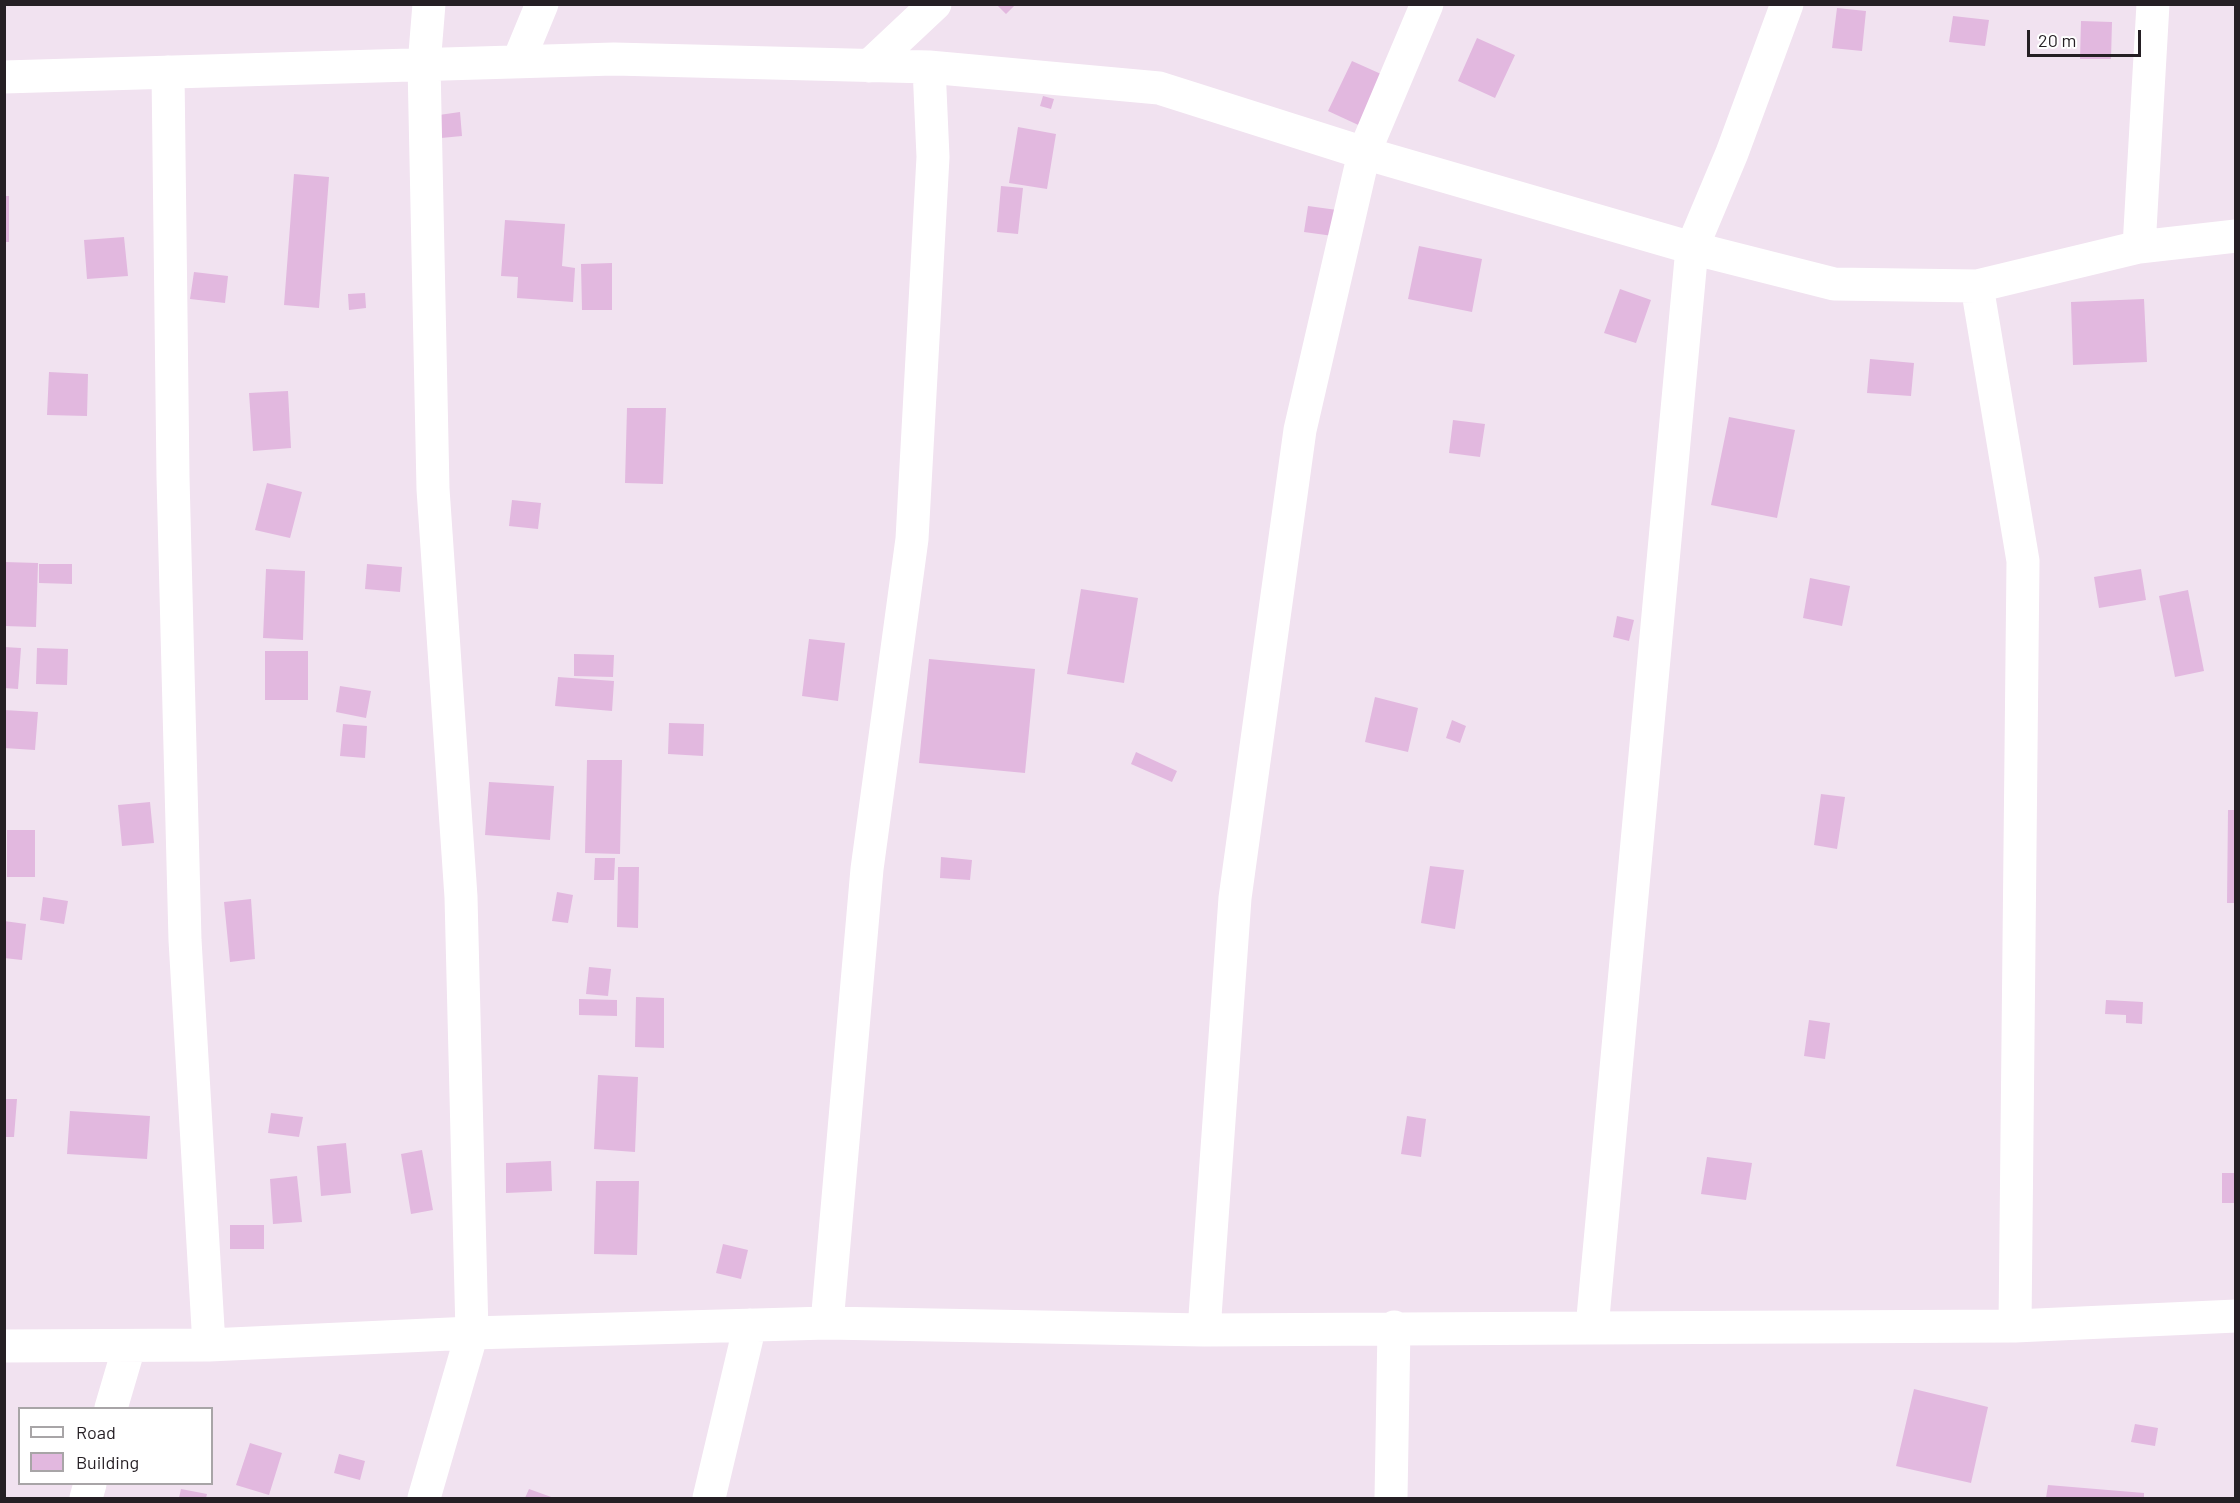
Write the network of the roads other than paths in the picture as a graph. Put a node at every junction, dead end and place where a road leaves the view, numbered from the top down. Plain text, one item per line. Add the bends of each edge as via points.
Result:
1 (429, 4) edge
2 (542, 4) edge
3 (935, 4) edge
4 (1427, 4) edge
5 (1787, 4) edge
6 (2153, 4) edge
7 (518, 62) junction
8 (424, 65) junction
9 (868, 66) junction
10 (928, 67) junction
11 (168, 72) junction
12 (4, 77) edge
13 (1364, 153) junction
14 (2235, 236) edge
15 (2139, 247) junction
16 (1692, 248) junction
17 (1977, 286) junction
18 (2235, 1316) edge
19 (827, 1323) junction
20 (750, 1325) junction
21 (2015, 1326) junction
22 (1394, 1328) junction
23 (1592, 1328) junction
24 (1204, 1330) junction
25 (472, 1333) junction
26 (209, 1345) junction
27 (4, 1346) edge
28 (129, 1347) junction
29 (111, 1407) edge
30 (424, 1498) edge
31 (709, 1498) edge
32 (1391, 1498) edge

1 - 8 street
2 - 7 street
3 - 9 street
4 - 13 street
5 - 16 street
6 - 15 street
7 - 8 street
7 - 9 street via 614,59
8 - 11 street
8 - 25 street via 433,489 460,897
9 - 10 street
10 - 13 street via 1159,88
10 - 19 street via 933,157 912,539 867,869
11 - 12 street
11 - 26 street via 185,940
13 - 16 street
13 - 24 street via 1300,430 1235,898
14 - 15 street
15 - 17 street
16 - 17 street via 1834,284
16 - 23 street
17 - 21 street via 2023,561
18 - 21 street
19 - 20 street
19 - 24 street
20 - 25 street
20 - 31 street
21 - 23 street
22 - 23 street
22 - 24 street
22 - 32 street
25 - 26 street
25 - 30 street
26 - 28 street
27 - 28 street
28 - 29 street

